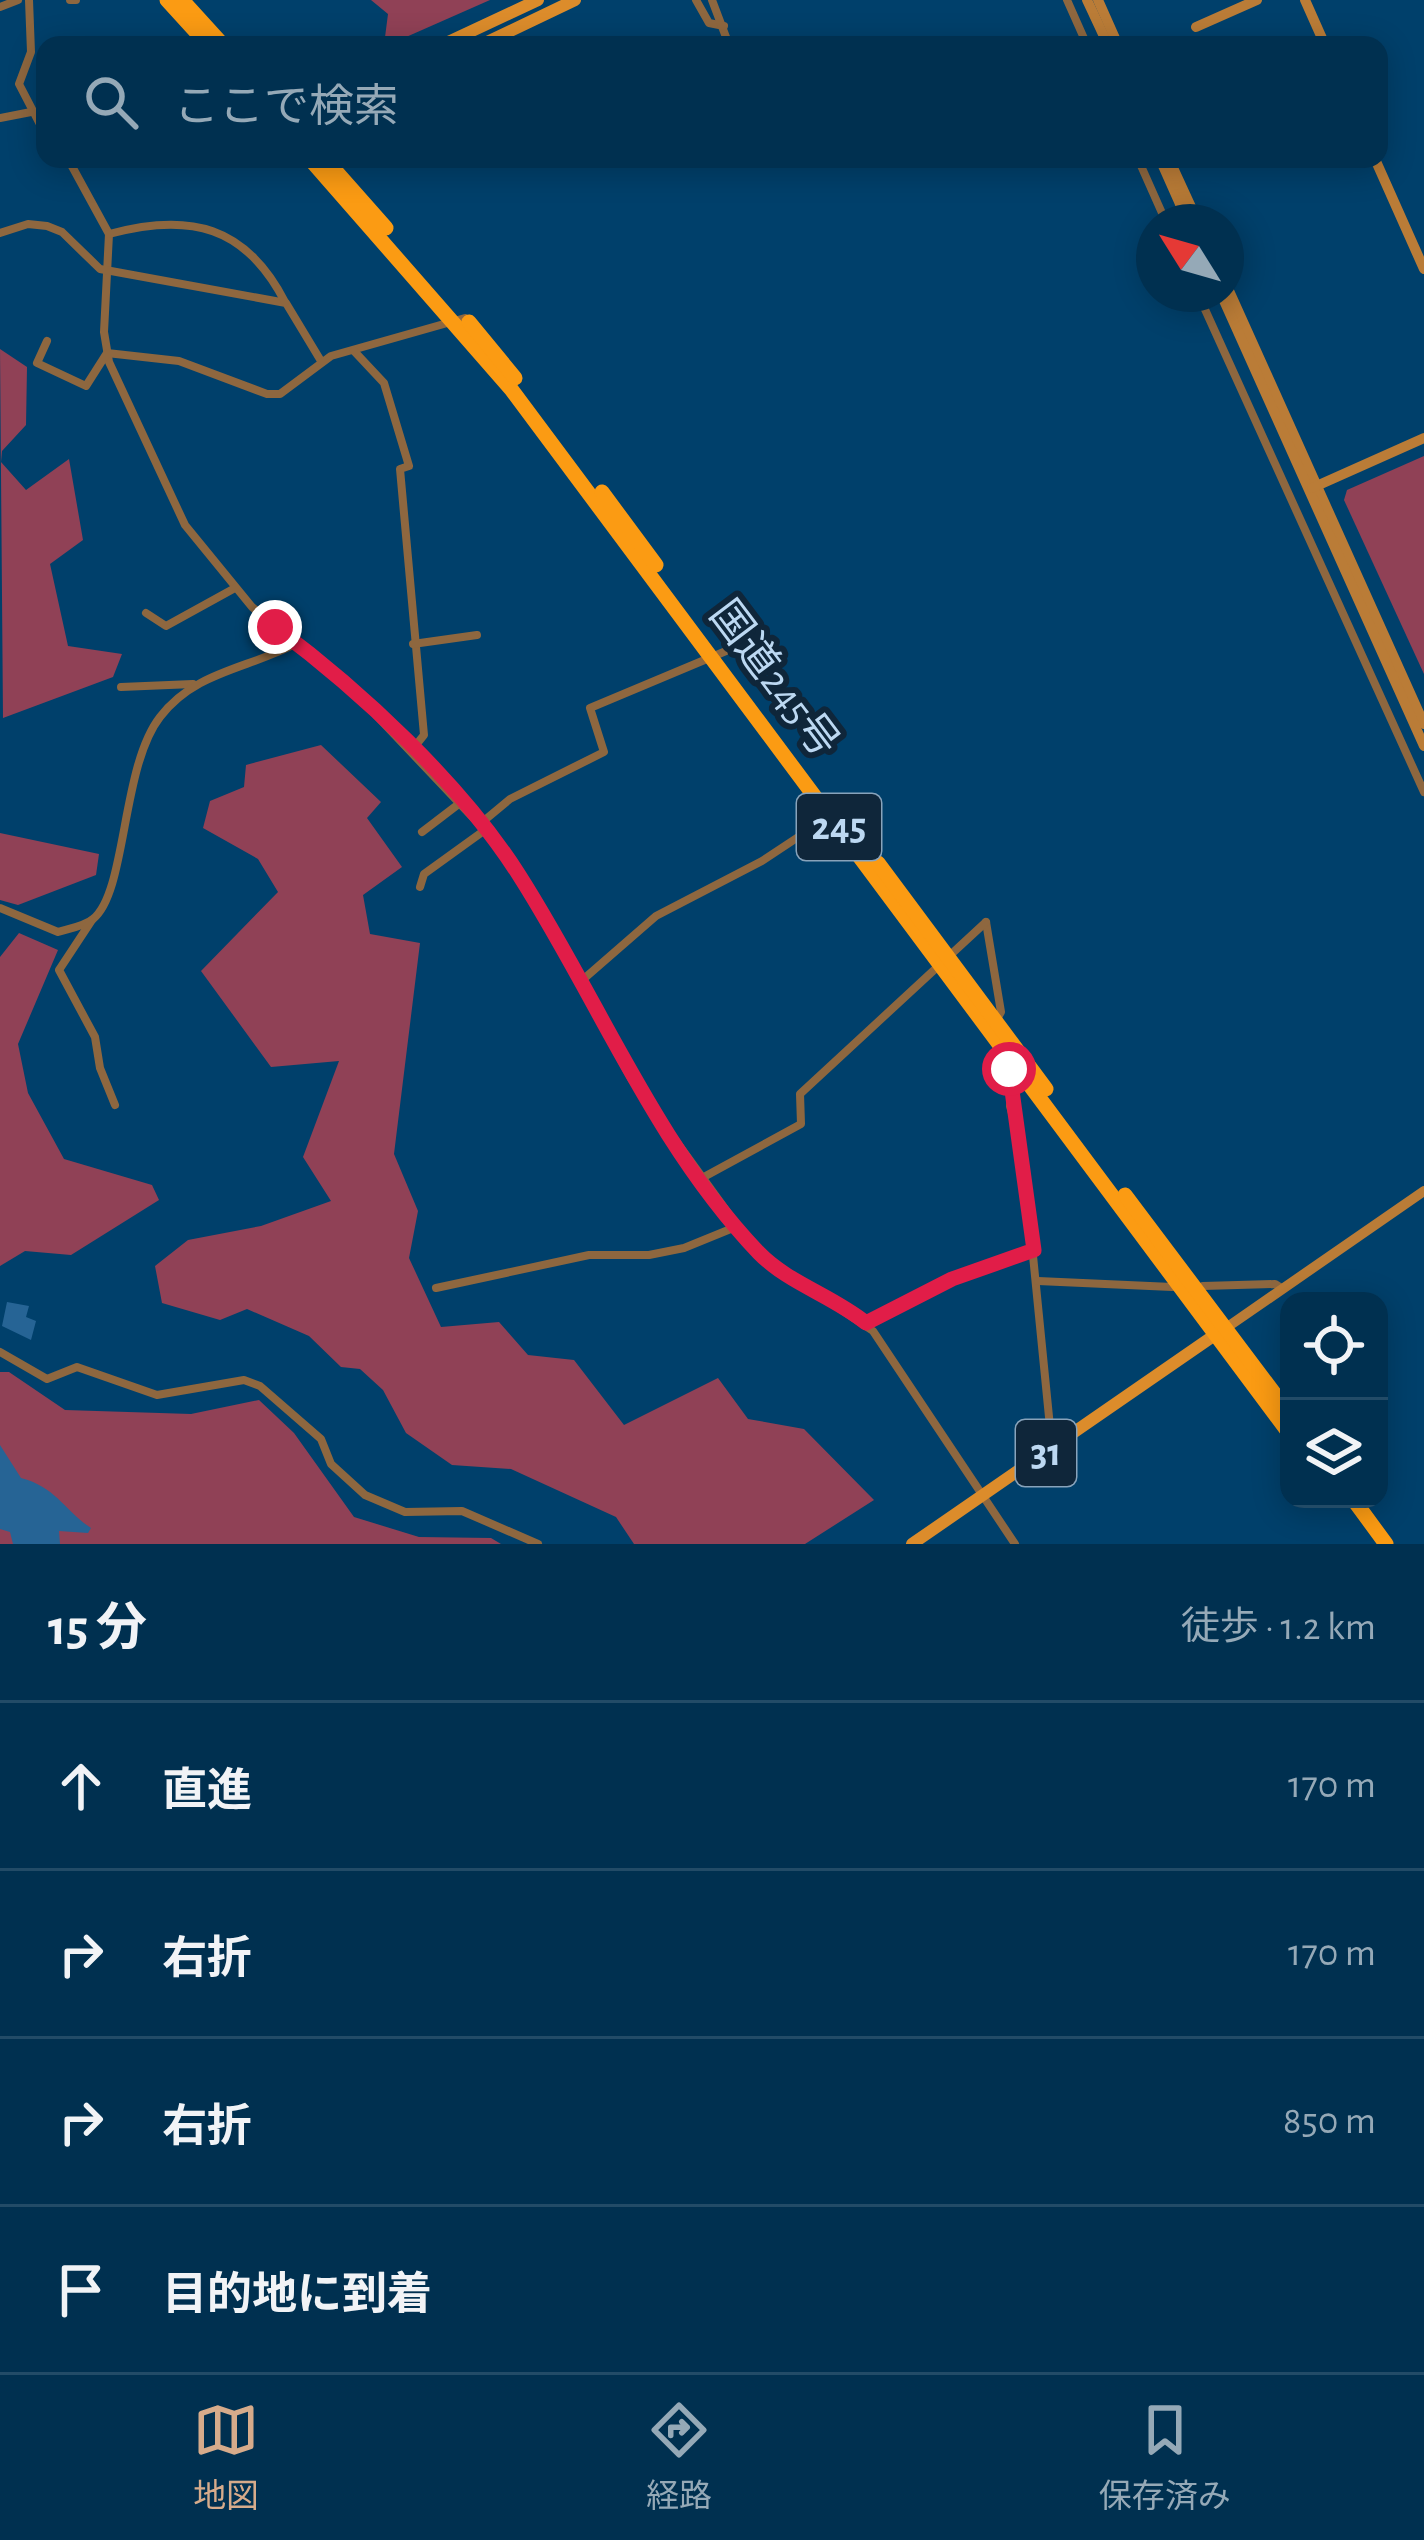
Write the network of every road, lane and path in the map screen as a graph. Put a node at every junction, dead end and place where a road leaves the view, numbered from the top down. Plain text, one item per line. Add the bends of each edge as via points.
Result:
1 (18, 0) edge
2 (29, 0) edge
3 (167, 0) edge
4 (182, 0) edge
5 (538, 0) edge
6 (575, 0) edge
7 (696, 0) edge
8 (712, 0) edge
9 (1067, 0) edge
10 (1087, 0) edge
11 (1098, 0) edge
12 (1257, 0) edge
13 (1305, 0) edge
14 (0, 7) edge
15 (724, 26) junction
16 (1196, 27) dead end
17 (200, 36) edge
18 (215, 36) edge
19 (461, 36) edge
20 (500, 36) edge
21 (727, 36) edge
22 (1083, 36) edge
23 (1104, 36) edge
24 (1114, 36) edge
25 (1321, 36) edge
26 (31, 112) junction
27 (0, 118) edge
28 (36, 120) edge
29 (76, 168) edge
30 (318, 168) edge
31 (334, 168) edge
32 (1142, 168) edge
33 (1164, 168) edge
34 (1173, 168) edge
35 (1380, 168) edge
36 (1158, 204) edge
37 (1180, 204) edge
38 (1190, 204) edge
39 (0, 233) edge
40 (109, 234) junction
41 (1424, 268) edge
42 (109, 270) junction
43 (286, 303) junction
44 (1206, 312) edge
45 (1230, 312) edge
46 (1238, 312) edge
47 (461, 321) junction
48 (47, 341) dead end
49 (354, 351) junction
50 (107, 353) junction
51 (321, 361) junction
52 (1424, 438) edge
53 (1313, 488) junction
54 (1334, 553) junction
55 (1319, 560) junction
56 (235, 588) junction
57 (732, 603) dead end
58 (146, 613) dead end
59 (477, 635) dead end
60 (297, 643) junction
61 (413, 644) junction
62 (716, 654) junction
63 (194, 684) junction
64 (122, 687) dead end
65 (1424, 724) edge
66 (1424, 746) edge
67 (412, 750) junction
68 (1424, 792) edge
69 (460, 802) junction
70 (831, 815) junction
71 (483, 827) junction
72 (422, 832) dead end
73 (420, 887) dead end
74 (0, 908) edge
75 (93, 919) junction
76 (946, 962) junction
77 (579, 983) junction
78 (997, 1021) junction
79 (1014, 1064) junction
80 (115, 1106) dead end
81 (702, 1178) junction
82 (1424, 1191) edge
83 (738, 1226) junction
84 (1034, 1250) junction
85 (1038, 1281) junction
86 (1203, 1286) dead end
87 (1172, 1287) dead end
88 (436, 1288) dead end
89 (1282, 1289) junction
90 (866, 1323) junction
91 (1221, 1331) junction
92 (0, 1352) edge
93 (1280, 1402) edge
94 (1280, 1419) edge
95 (1052, 1448) junction
96 (983, 1495) junction
97 (1347, 1508) edge
98 (1359, 1508) edge
99 (538, 1544) edge
100 (912, 1544) edge
101 (1016, 1544) edge
102 (1374, 1544) edge
103 (1386, 1544) edge

1 - 14 street
2 - 26 street via 31,52 19,84
3 - 17 highway
4 - 18 highway
5 - 19 main road
6 - 20 main road
7 - 15 street via 709,23
8 - 15 street
9 - 22 street
10 - 23 main road
11 - 24 main road
12 - 16 main road
13 - 25 main road
15 - 21 street
26 - 27 street
26 - 28 street
29 - 40 street
30 - 47 highway, 国道245号 / 245
31 - 47 highway, 国道245号 / 245
32 - 36 street
33 - 37 main road
34 - 38 main road
35 - 41 main road
39 - 42 street via 47,226
40 - 42 street
40 - 43 street via 152,224 198,226 251,250
42 - 43 street
42 - 50 street
43 - 51 street
44 - 55 street
45 - 53 main road
46 - 53 main road
47 - 49 street
47 - 62 highway, 国道245号 / 245
48 - 50 street via 37,362 86,386
49 - 51 street
49 - 61 street via 384,383 408,460 400,469
50 - 51 street via 178,361 267,394 280,394
50 - 56 street via 174,506
52 - 53 main road
53 - 54 main road
53 - 65 main road
54 - 55 street
54 - 66 main road
55 - 68 street
56 - 58 street via 166,626
56 - 60 street
57 - 62 street via 736,640
59 - 61 street
60 - 63 street
60 - 67 street
61 - 67 street via 424,735
62 - 70 highway, 国道245号 / 245
62 - 71 street via 590,708 604,752 510,799
62 - 76 highway, 国道245号 / 245
63 - 64 street
63 - 75 street via 146,738 108,897
67 - 69 street
69 - 71 street
69 - 72 street
70 - 76 highway, 国道245号 / 245
70 - 77 street via 656,916
71 - 73 street via 424,874
71 - 77 street
74 - 75 street via 58,932
75 - 80 street via 59,970 95,1036
76 - 78 highway, 国道245号 / 245
76 - 78 street via 986,922
76 - 79 highway, 国道245号 / 245
76 - 81 street via 800,1094 801,1124
77 - 81 street via 632,1080
78 - 91 highway, 国道245号 / 245
79 - 84 street via 1010,1106
79 - 91 highway, 国道245号 / 245
81 - 83 street
82 - 89 main road
83 - 88 street via 684,1248 589,1256
83 - 90 street via 768,1262
84 - 85 street
84 - 90 street via 952,1279
85 - 87 street
85 - 95 street
86 - 89 street
89 - 91 main road
90 - 96 street
91 - 93 highway, 国道245号 / 245
91 - 94 highway, 国道245号 / 245
91 - 95 main road, 31
92 - 99 street via 47,1379 77,1367 157,1395 244,1380 321,1439 331,1464 365,1495 405,1512 462,1511
95 - 96 main road, 31
96 - 100 main road, 31
96 - 101 street
97 - 102 highway
98 - 103 highway

